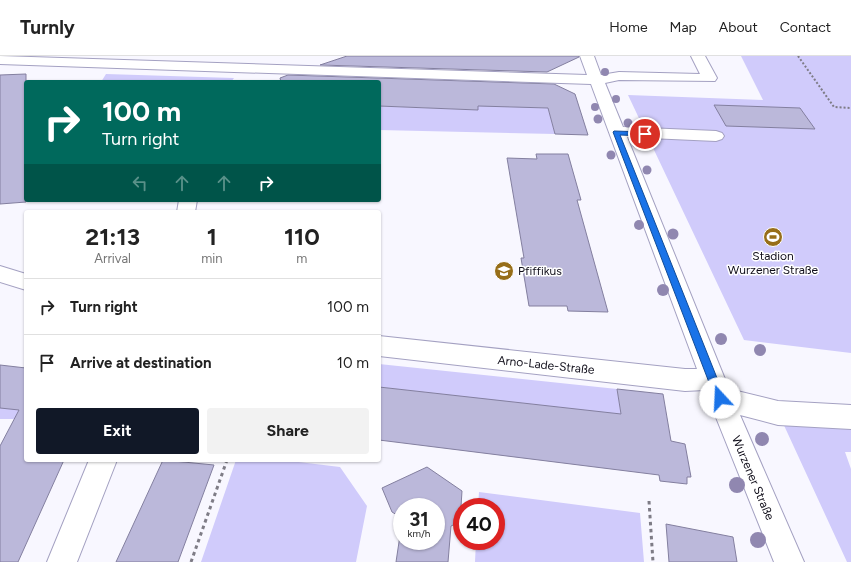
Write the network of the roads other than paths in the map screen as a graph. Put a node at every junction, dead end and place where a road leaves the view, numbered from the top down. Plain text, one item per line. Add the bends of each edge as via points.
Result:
1 (587, 56) edge
2 (698, 56) edge
3 (7, 59) edge
4 (77, 59) edge
5 (250, 62) edge
6 (242, 80) edge
7 (596, 80) junction
8 (616, 132) junction
9 (716, 136) dead end
10 (0, 274) edge
11 (24, 281) edge
12 (381, 346) edge
13 (716, 389) junction
14 (851, 417) edge
15 (102, 462) edge
16 (62, 562) edge
17 (789, 562) edge

1 - 7 street, Wurzener Straße
2 - 7 street via 710,78 620,76
3 - 4 street
4 - 5 street
5 - 6 street
5 - 7 street
7 - 8 street, Wurzener Straße
8 - 9 street
8 - 13 street, Wurzener Straße
10 - 11 street
12 - 13 street, Arno-Lade-Straße via 686,380
13 - 14 street, Arno-Lade-Straße via 778,413
13 - 17 street, Wurzener Straße
15 - 16 street

